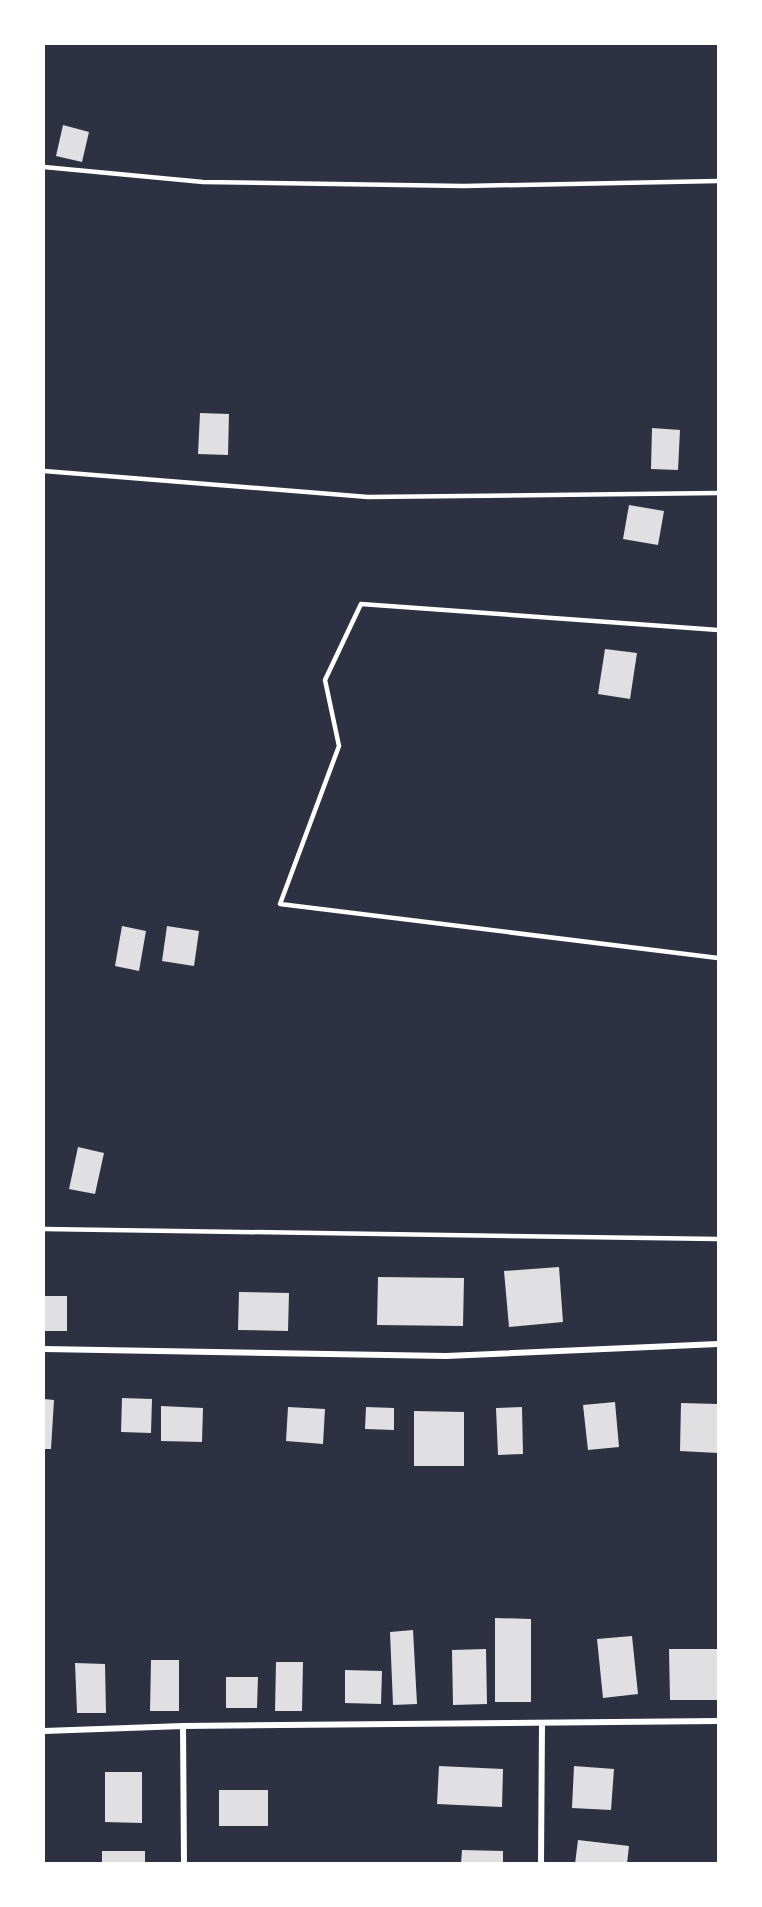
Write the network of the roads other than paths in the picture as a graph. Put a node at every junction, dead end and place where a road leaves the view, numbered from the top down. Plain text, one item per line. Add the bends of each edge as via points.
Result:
1 (44, 167) edge
2 (718, 181) edge
3 (44, 471) edge
4 (718, 493) edge
5 (718, 630) edge
6 (718, 958) edge
7 (44, 1229) edge
8 (718, 1239) edge
9 (718, 1344) edge
10 (44, 1349) edge
11 (718, 1721) edge
12 (542, 1723) junction
13 (183, 1726) junction
14 (44, 1731) edge
15 (184, 1863) edge
16 (541, 1863) edge

1 - 2 lane via 215,182 464,186
3 - 4 lane via 368,497
5 - 6 lane via 361,604 325,680 339,746 280,904
7 - 8 lane
9 - 10 street via 446,1356
11 - 12 street
12 - 13 street
12 - 16 street
13 - 14 street
13 - 15 street

